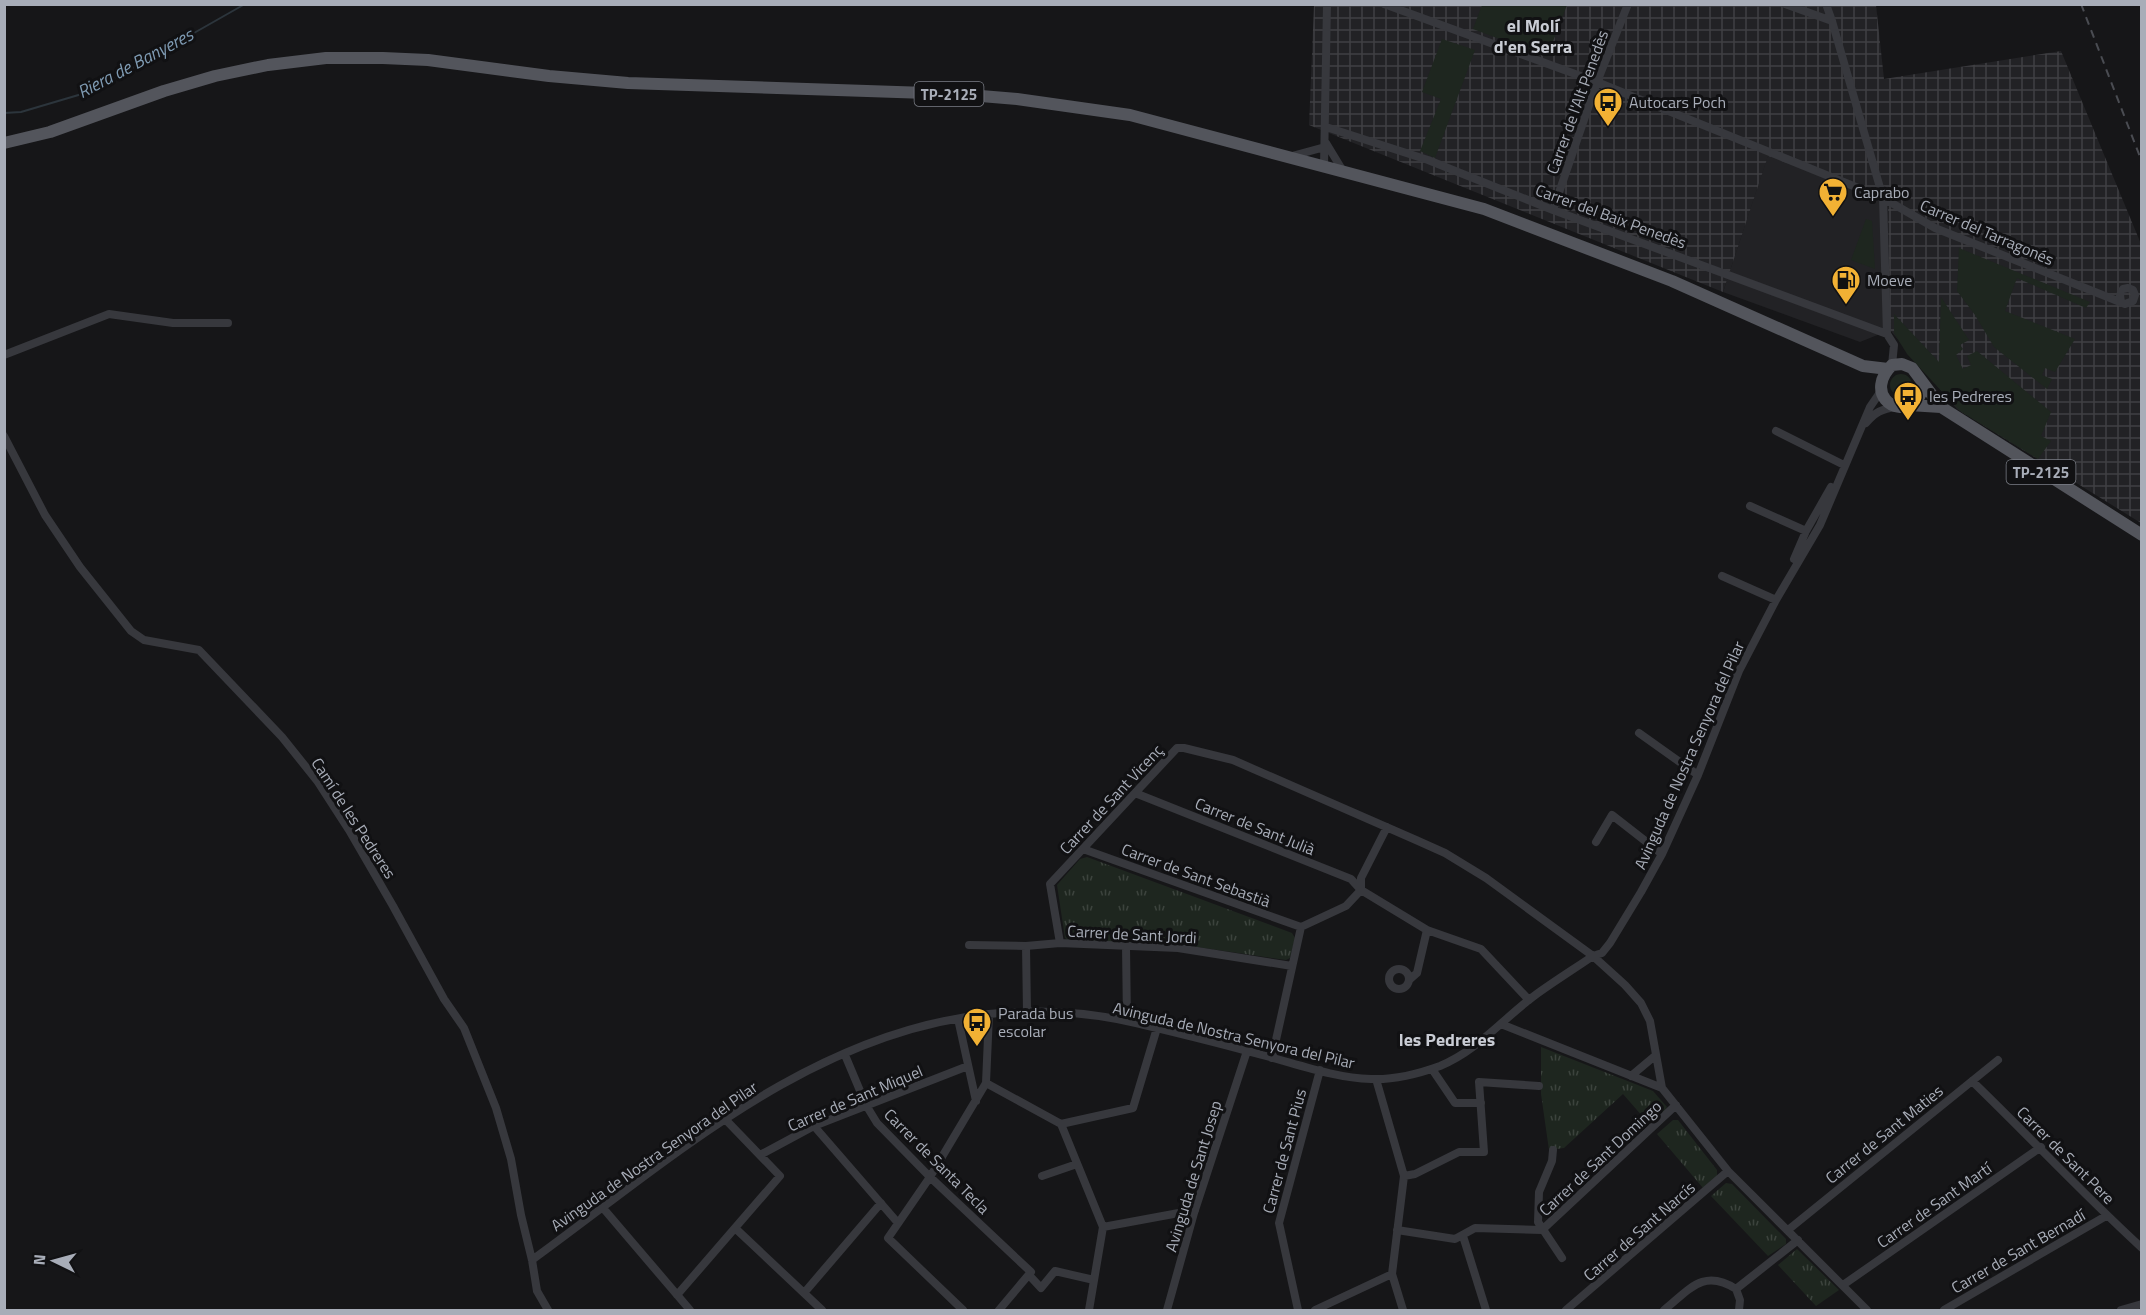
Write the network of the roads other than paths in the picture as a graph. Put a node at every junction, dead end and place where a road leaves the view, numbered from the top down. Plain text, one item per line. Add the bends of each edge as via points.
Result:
1 (1327, 4) edge
2 (1384, 4) edge
3 (1628, 4) edge
4 (1785, 4) edge
5 (1826, 4) edge
6 (1832, 21) junction
7 (1597, 82) junction
8 (1326, 127) junction
9 (4, 143) edge
10 (1325, 145) junction
11 (1290, 157) junction
12 (1324, 165) junction
13 (1343, 171) junction
14 (1883, 198) junction
15 (1553, 210) junction
16 (2116, 299) dead end
17 (228, 323) dead end
18 (1887, 334) junction
19 (1893, 349) junction
20 (4, 355) edge
21 (1863, 366) junction
22 (1890, 367) junction
23 (1912, 368) junction
24 (1924, 385) junction
25 (1880, 387) junction
26 (1904, 406) junction
27 (1941, 407) junction
28 (1861, 429) junction
29 (1776, 432) dead end
30 (4, 436) edge
31 (1844, 465) junction
32 (1750, 506) dead end
33 (1806, 531) junction
34 (2142, 535) edge
35 (1722, 576) dead end
36 (1776, 600) junction
37 (1639, 733) dead end
38 (1698, 775) junction
39 (1135, 794) junction
40 (1387, 827) junction
41 (1596, 842) dead end
42 (1083, 849) junction
43 (1662, 854) junction
44 (1361, 890) junction
45 (1300, 927) junction
46 (1428, 930) junction
47 (1060, 943) junction
48 (969, 945) dead end
49 (1026, 946) junction
50 (1126, 946) junction
51 (1593, 956) junction
52 (1292, 966) junction
53 (1408, 976) dead end
54 (1529, 1000) junction
55 (1027, 1012) junction
56 (989, 1014) junction
57 (958, 1019) junction
58 (1127, 1021) junction
59 (1501, 1024) junction
60 (1157, 1028) junction
61 (1247, 1051) junction
62 (844, 1055) junction
63 (1656, 1055) junction
64 (1272, 1058) junction
65 (1998, 1060) dead end
66 (968, 1066) junction
67 (1432, 1069) junction
68 (1320, 1070) junction
69 (1632, 1076) junction
70 (1376, 1079) junction
71 (1972, 1081) junction
72 (987, 1083) junction
73 (1539, 1086) dead end
74 (1662, 1088) junction
75 (976, 1101) junction
76 (1480, 1103) junction
77 (866, 1105) junction
78 (1676, 1106) junction
79 (724, 1119) junction
80 (1061, 1124) junction
81 (814, 1126) junction
82 (2041, 1147) junction
83 (1553, 1150) dead end
84 (760, 1155) junction
85 (1077, 1164) junction
86 (1728, 1171) junction
87 (1042, 1176) dead end
88 (1404, 1176) junction
89 (930, 1177) junction
90 (881, 1203) junction
91 (603, 1208) junction
92 (1195, 1210) junction
93 (2106, 1216) junction
94 (898, 1223) junction
95 (1103, 1227) junction
96 (735, 1228) junction
97 (1397, 1230) junction
98 (1542, 1230) junction
99 (1788, 1230) junction
100 (1463, 1236) junction
101 (1798, 1240) junction
102 (2142, 1248) edge
103 (1562, 1258) dead end
104 (532, 1260) junction
105 (1030, 1274) junction
106 (1392, 1274) junction
107 (1094, 1280) junction
108 (1843, 1285) junction
109 (1736, 1289) junction
110 (804, 1293) junction
111 (677, 1295) junction
112 (2142, 1304) edge
113 (548, 1311) edge
114 (690, 1311) edge
115 (822, 1311) edge
116 (963, 1311) edge
117 (999, 1311) edge
118 (1089, 1311) edge
119 (1167, 1311) edge
120 (1298, 1311) edge
121 (1315, 1311) edge
122 (1403, 1311) edge
123 (1486, 1311) edge
124 (1566, 1311) edge
125 (1664, 1311) edge
126 (1739, 1311) edge
127 (1867, 1311) edge
128 (1944, 1311) edge
129 (2121, 1311) edge

1 - 8 street
2 - 7 street, Carrer del Tarragonés
3 - 7 street, Carrer de l'Alt Penedès
4 - 6 street
5 - 6 street
6 - 14 street
7 - 14 street, Carrer del Tarragonés
7 - 15 street, Carrer de l'Alt Penedès
8 - 10 street
8 - 15 street, Carrer del Baix Penedès via 1428,160
9 - 11 main road, TP-2125 via 50,132 223,74 298,61 363,57 428,60 627,83 1017,99 1130,115
10 - 11 street
10 - 12 street
10 - 13 street
11 - 12 main road, TP-2125
12 - 13 main road, TP-2125
13 - 21 main road, TP-2125 via 1484,210 1672,281
14 - 16 street, Carrer del Tarragonés via 1935,228
14 - 18 street
15 - 18 street, Carrer del Baix Penedès
17 - 20 street via 173,323 109,314
18 - 19 street
19 - 22 street
19 - 23 street
21 - 22 main road, TP-2125
21 - 25 main road, TP-2125
22 - 23 main road, TP-2125 via 1902,364
22 - 25 main road
23 - 24 main road, TP-2125
24 - 26 main road via 1918,399
24 - 27 main road, TP-2125
25 - 26 main road, TP-2125 via 1887,401
25 - 28 street, Avinguda de Nostra Senyora del Pilar
26 - 27 main road, TP-2125
26 - 28 street, Avinguda de Nostra Senyora del Pilar via 1883,409
27 - 34 main road, TP-2125
28 - 31 street, Avinguda de Nostra Senyora del Pilar
29 - 31 street
30 - 104 street, Camí de les Pedreres via 45,515 131,631 144,640 199,650 282,737 349,830 464,1028 512,1159
31 - 33 street, Avinguda de Nostra Senyora del Pilar
31 - 36 street, Avinguda de Nostra Senyora del Pilar via 1820,525
32 - 33 street
33 - 36 street, Avinguda de Nostra Senyora del Pilar
35 - 36 street
36 - 38 street, Avinguda de Nostra Senyora del Pilar via 1739,671
37 - 38 street
38 - 43 street, Avinguda de Nostra Senyora del Pilar
39 - 40 street, Carrer de Sant Vicenç via 1177,748 1184,747 1233,760
39 - 42 street, Carrer de Sant Vicenç
39 - 44 street, Carrer de Sant Julià via 1351,879
40 - 44 street via 1361,878
40 - 51 street via 1486,878
41 - 43 street via 1612,815
42 - 45 street, Carrer de Sant Sebastià
42 - 47 street, Carrer de Sant Vicenç via 1050,884
43 - 51 street, Avinguda de Nostra Senyora del Pilar via 1610,943 1602,953
44 - 45 street via 1346,906
44 - 46 street, Carrer de Sant Julià
45 - 52 street
46 - 53 street via 1417,973
46 - 54 street, Carrer de Sant Julià via 1481,949
47 - 49 street, Carrer de Sant Jordi
47 - 50 street, Carrer de Sant Jordi
48 - 49 street, Carrer de Sant Jordi
49 - 55 street
50 - 52 street, Carrer de Sant Jordi via 1178,948
50 - 58 street
51 - 54 street, Avinguda de Nostra Senyora del Pilar
51 - 63 street via 1641,1003 1650,1021
52 - 64 street
54 - 59 street, Avinguda de Nostra Senyora del Pilar
55 - 56 street, Avinguda de Nostra Senyora del Pilar
55 - 58 street, Avinguda de Nostra Senyora del Pilar
56 - 57 street, Avinguda de Nostra Senyora del Pilar
56 - 72 street
57 - 62 street, Avinguda de Nostra Senyora del Pilar via 896,1035
57 - 66 street
58 - 60 street, Avinguda de Nostra Senyora del Pilar
59 - 67 street, Avinguda de Nostra Senyora del Pilar via 1462,1054
59 - 69 street
60 - 61 street, Avinguda de Nostra Senyora del Pilar
60 - 80 street via 1133,1108
61 - 64 street, Avinguda de Nostra Senyora del Pilar
61 - 92 street, Avinguda de Sant Josep
62 - 77 street, Carrer de Santa Tecla
62 - 79 street, Avinguda de Nostra Senyora del Pilar via 780,1084
63 - 69 street
63 - 74 street
64 - 68 street, Avinguda de Nostra Senyora del Pilar
65 - 71 street, Carrer de Sant Maties
66 - 75 street
66 - 77 street, Carrer de Sant Miquel
67 - 70 street, Avinguda de Nostra Senyora del Pilar
67 - 76 street via 1455,1103
68 - 70 street, Avinguda de Nostra Senyora del Pilar
68 - 120 street, Carrer de Sant Pius via 1279,1223
69 - 74 street
70 - 88 street
71 - 82 street, Carrer de Sant Pere
71 - 99 street, Carrer de Sant Maties
72 - 75 street
72 - 80 street
73 - 76 street via 1479,1082
74 - 78 street
75 - 89 street
76 - 88 street via 1484,1152 1459,1152
77 - 81 street, Carrer de Sant Miquel
77 - 89 street, Carrer de Santa Tecla via 877,1123
78 - 86 street
78 - 98 street, Carrer de Sant Domingo
79 - 84 street
79 - 91 street, Avinguda de Nostra Senyora del Pilar
80 - 85 street
81 - 84 street, Carrer de Sant Miquel
81 - 90 street
82 - 93 street, Carrer de Sant Pere
82 - 108 street, Carrer de Sant Martí
83 - 98 street via 1539,1192 1538,1222
84 - 96 street via 780,1176
85 - 87 street
85 - 95 street
86 - 99 street
86 - 124 street, Carrer de Sant Narcís
88 - 97 street
89 - 94 street
89 - 105 street, Carrer de Santa Tecla
90 - 94 street
90 - 110 street
91 - 104 street, Avinguda de Nostra Senyora del Pilar
91 - 111 street
92 - 95 street
92 - 119 street, Avinguda de Sant Josep
93 - 102 street, Carrer de Sant Pere
93 - 128 street, Carrer de Sant Bernadí
94 - 116 street via 888,1238
95 - 107 street
96 - 110 street
96 - 111 street
97 - 100 street via 1455,1239
97 - 106 street
98 - 100 street via 1475,1228
98 - 103 street
99 - 101 street
100 - 123 street
101 - 108 street
101 - 109 street
104 - 113 street, Camí de les Pedreres via 537,1291
105 - 107 street via 1041,1288 1055,1271
105 - 117 street
106 - 121 street
106 - 122 street
107 - 118 street
108 - 127 street
109 - 125 street via 1714,1279 1699,1282
109 - 126 street
110 - 115 street
111 - 114 street
112 - 129 street

